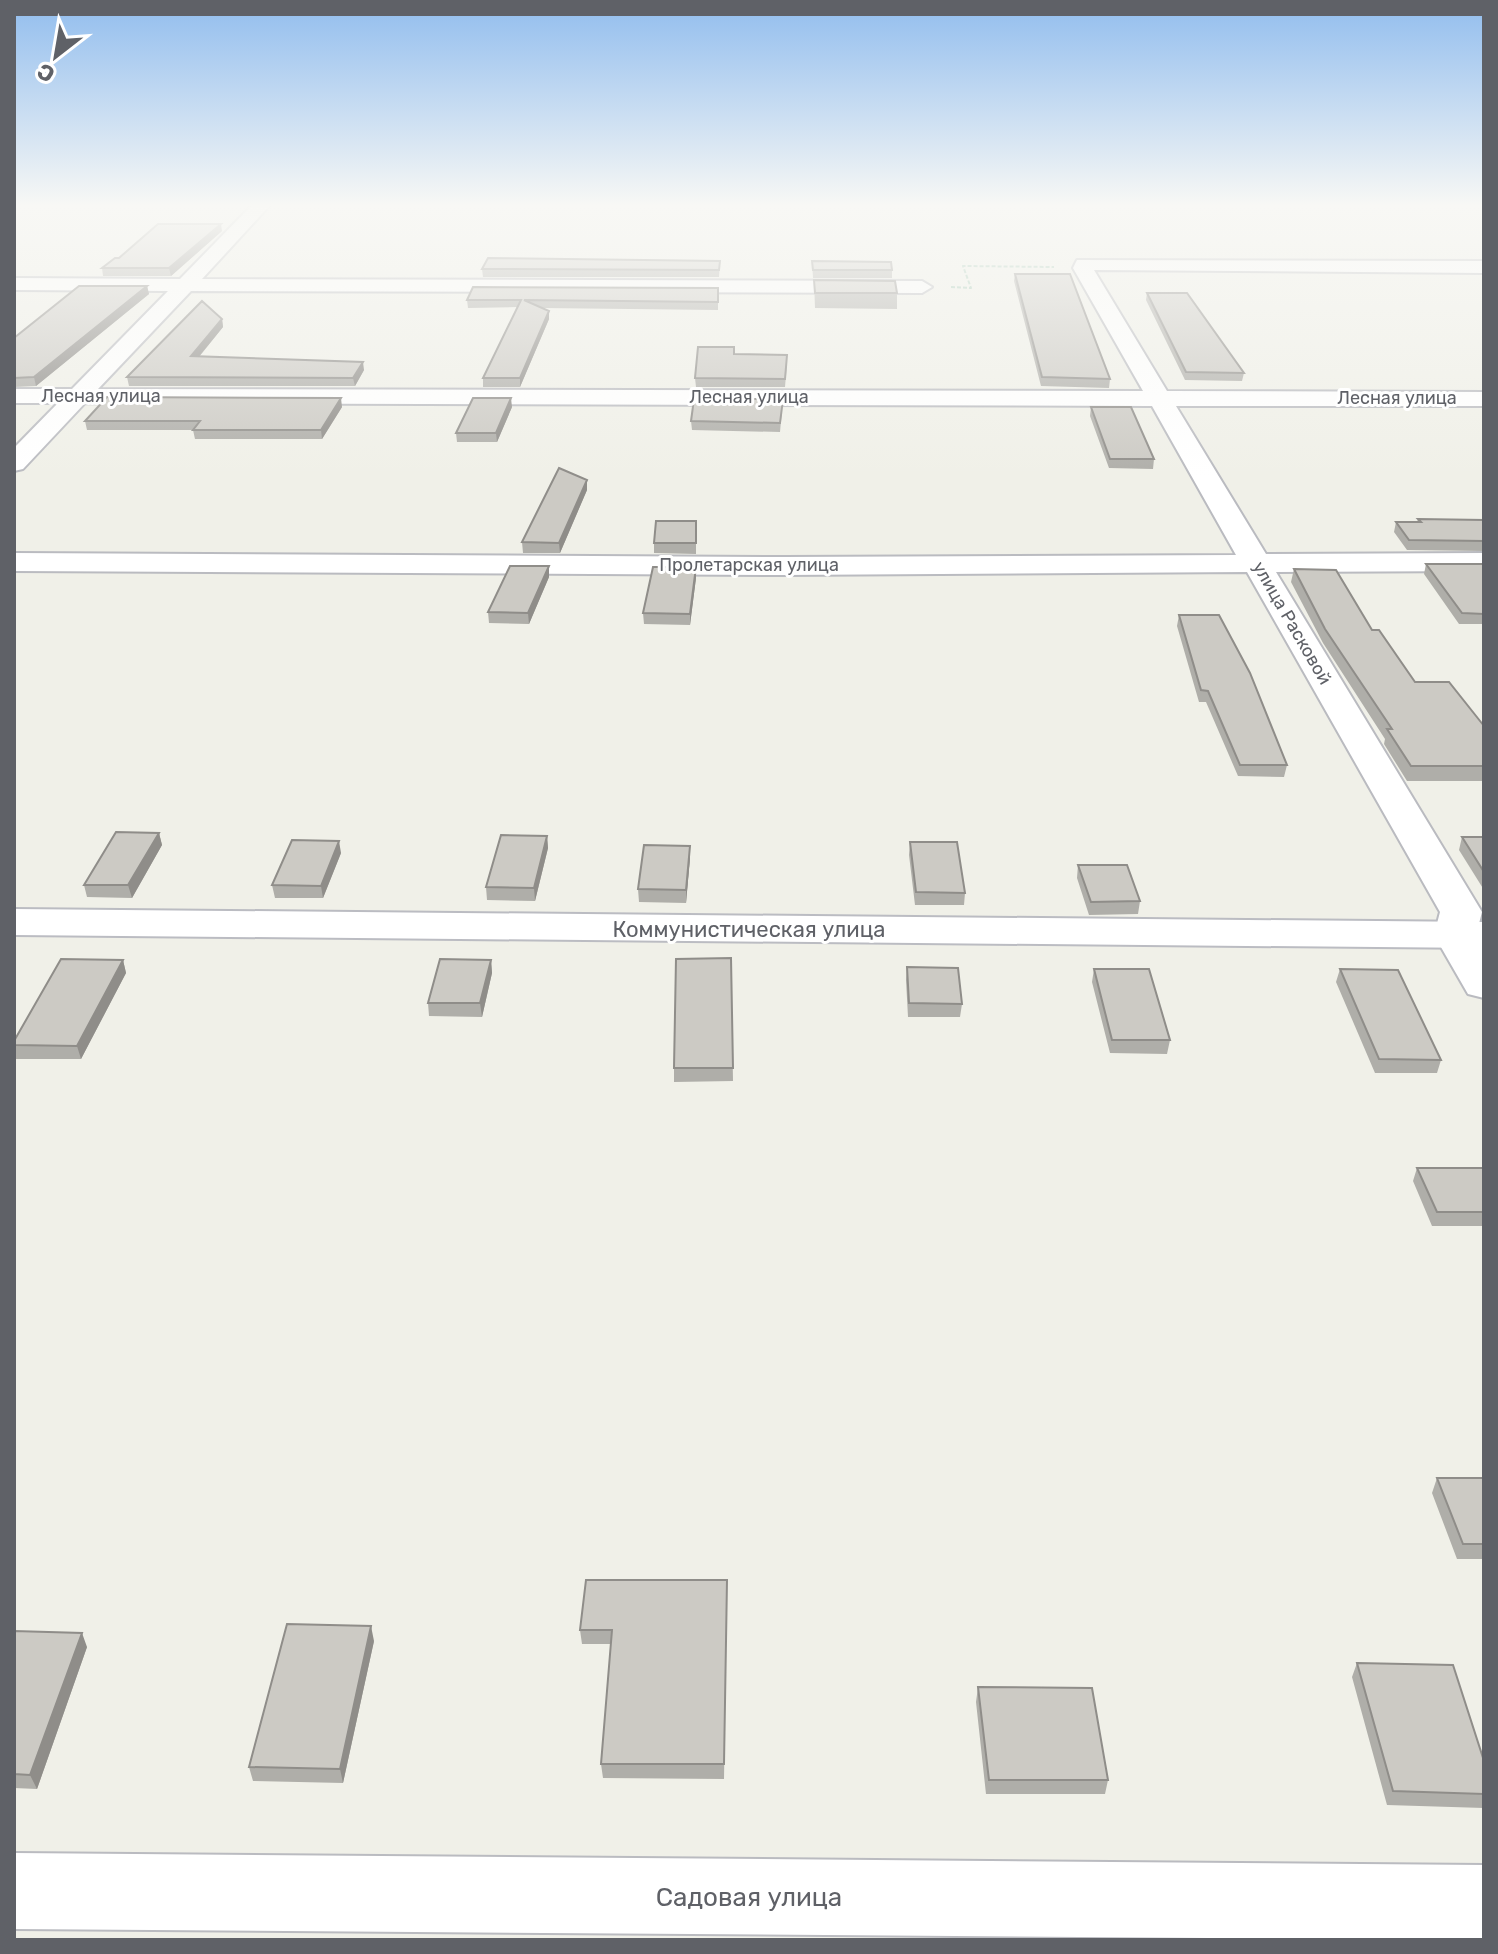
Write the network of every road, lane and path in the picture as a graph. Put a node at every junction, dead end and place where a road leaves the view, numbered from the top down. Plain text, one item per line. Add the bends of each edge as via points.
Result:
1 (175, 294) edge
2 (1101, 294) edge
3 (14, 396) edge
4 (78, 396) junction
5 (1161, 397) junction
6 (1484, 399) edge
7 (14, 463) edge
8 (1255, 561) junction
9 (14, 562) edge
10 (1484, 562) edge
11 (14, 922) edge
12 (1469, 935) edge
13 (1484, 985) edge
14 (14, 1891) edge
15 (1484, 1903) edge

1 - 4 street
2 - 5 street, улица Расковой
3 - 4 street, Лесная улица
4 - 5 street, Лесная улица
4 - 7 street
5 - 6 street, Лесная улица
5 - 8 street, улица Расковой
8 - 9 street, Пролетарская улица via 784,566
8 - 10 street, Пролетарская улица
8 - 12 street, улица Расковой via 1461,912
11 - 12 street, Коммунистическая улица
12 - 13 street, улица Расковой
14 - 15 street, Садовая улица

